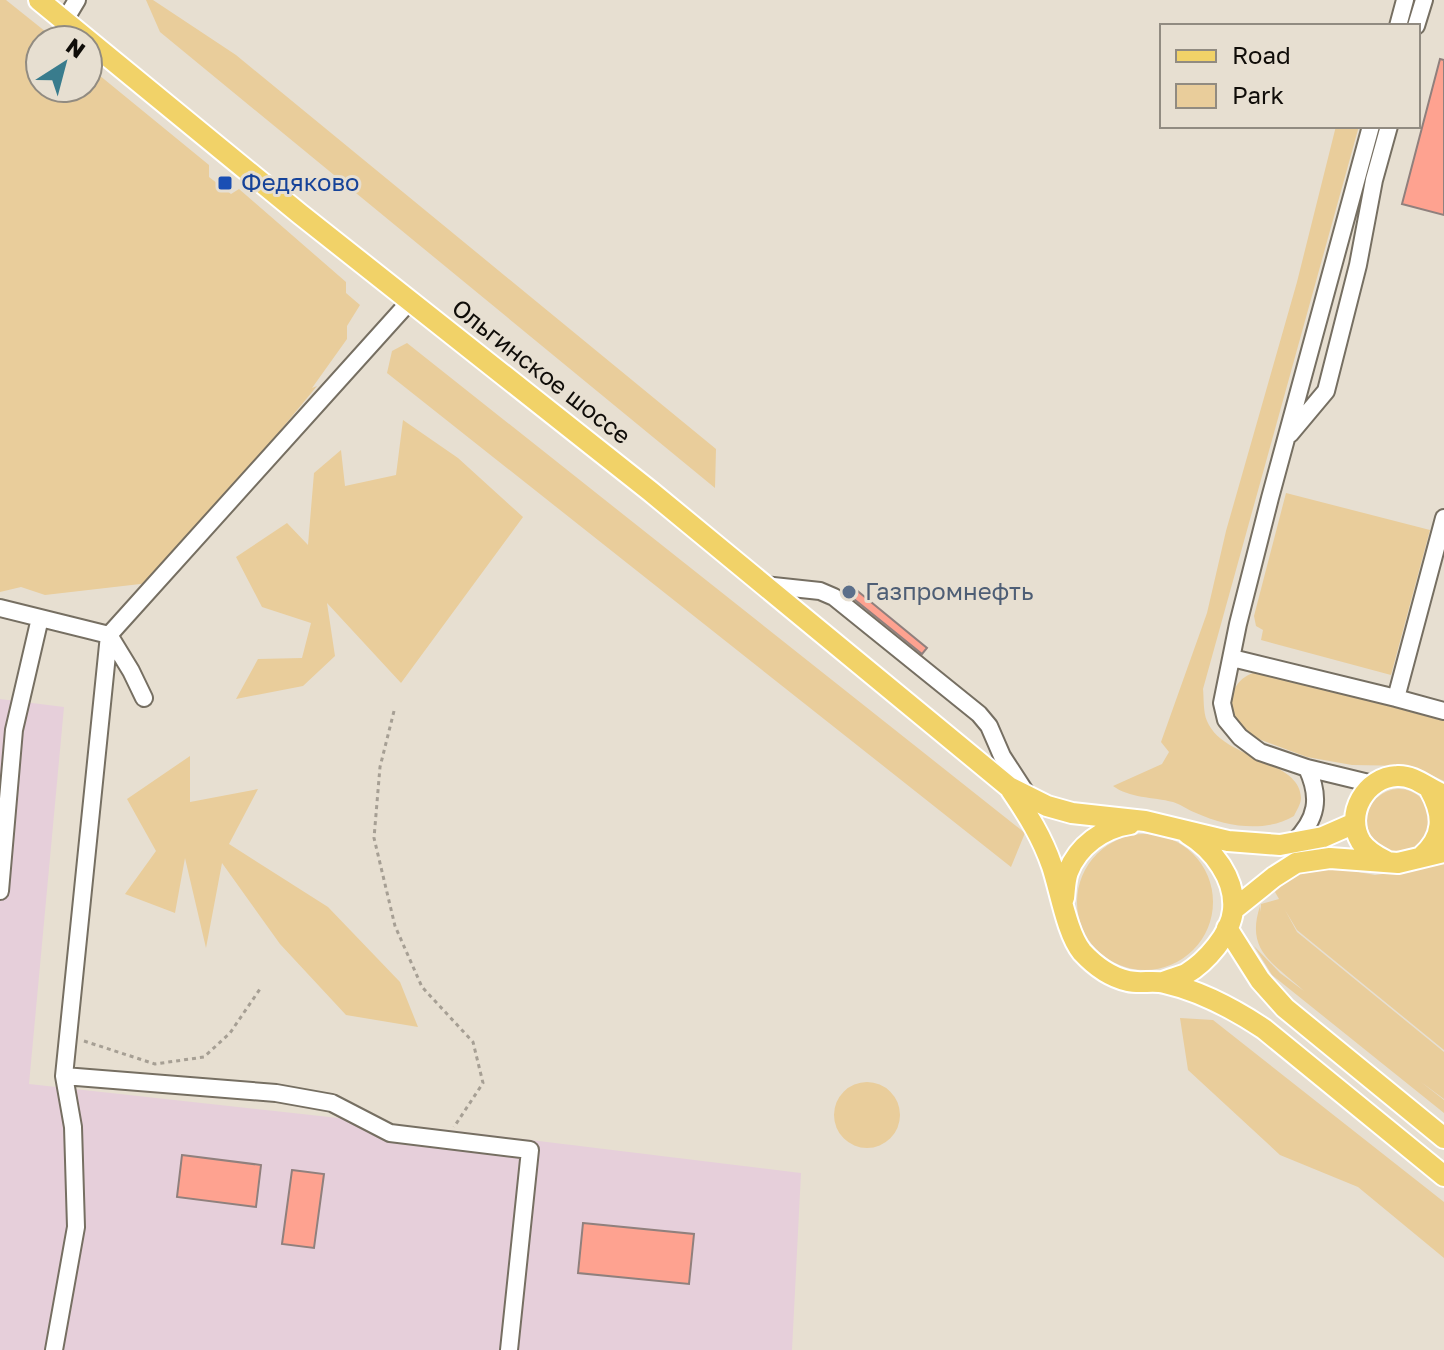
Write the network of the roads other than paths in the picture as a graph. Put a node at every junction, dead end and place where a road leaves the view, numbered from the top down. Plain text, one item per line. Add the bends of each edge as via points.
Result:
1 (39, 0) edge
2 (77, 0) edge
3 (1405, 0) edge
4 (1424, 0) edge
5 (65, 20) junction
6 (1399, 24) edge
7 (1417, 24) edge
8 (1370, 128) edge
9 (1388, 128) edge
10 (410, 301) junction
11 (1286, 438) junction
12 (1444, 518) edge
13 (1441, 542) edge
14 (764, 585) junction
15 (0, 608) edge
16 (40, 618) junction
17 (109, 635) junction
18 (1232, 658) junction
19 (144, 698) dead end
20 (1396, 698) junction
21 (1444, 711) edge
22 (1307, 768) junction
23 (5, 778) edge
24 (1373, 784) junction
25 (1009, 787) junction
26 (1437, 792) edge
27 (1028, 796) junction
28 (1145, 821) junction
29 (1355, 823) junction
30 (1174, 827) junction
31 (1294, 842) junction
32 (1444, 852) edge
33 (1422, 856) junction
34 (1386, 861) junction
35 (0, 891) edge
36 (1064, 901) junction
37 (1230, 919) junction
38 (1163, 982) junction
39 (64, 1076) junction
40 (1444, 1138) edge
41 (1444, 1176) edge
42 (54, 1350) edge
43 (509, 1350) edge

1 - 5 main road, Ольгинское шоссе
2 - 5 street
3 - 6 street
4 - 7 street
5 - 10 main road, Ольгинское шоссе
8 - 11 street
9 - 11 street via 1326,391
10 - 14 main road, Ольгинское шоссе
10 - 17 street
11 - 18 street
12 - 13 street
13 - 20 street
14 - 25 main road, Ольгинское шоссе
14 - 27 street via 834,597 979,714
15 - 16 street
16 - 17 street
16 - 23 street
17 - 19 street
17 - 39 street
18 - 20 street
18 - 22 street via 1222,703 1226,720 1260,752
20 - 21 street
22 - 24 street
22 - 31 street via 1315,786 1315,808 1308,828
23 - 35 street
24 - 26 main road via 1407,776
24 - 29 main road via 1359,801
25 - 27 main road
25 - 36 main road via 1036,827
26 - 33 main road via 1440,833
27 - 28 main road via 1072,813
28 - 30 main road
28 - 36 main road via 1115,826 1096,836 1068,873
29 - 31 main road
29 - 34 main road via 1360,840
30 - 31 main road via 1228,841
30 - 37 main road via 1208,848 1227,876
32 - 33 main road
33 - 34 main road
34 - 37 main road via 1330,858 1296,863
36 - 38 main road via 1069,930 1102,970 1129,981
37 - 38 main road via 1208,957
37 - 40 main road via 1260,980 1285,1008
38 - 41 main road via 1215,1001 1264,1029
39 - 42 street via 73,1127 76,1227
39 - 43 street via 276,1093 332,1103 390,1133 530,1150

